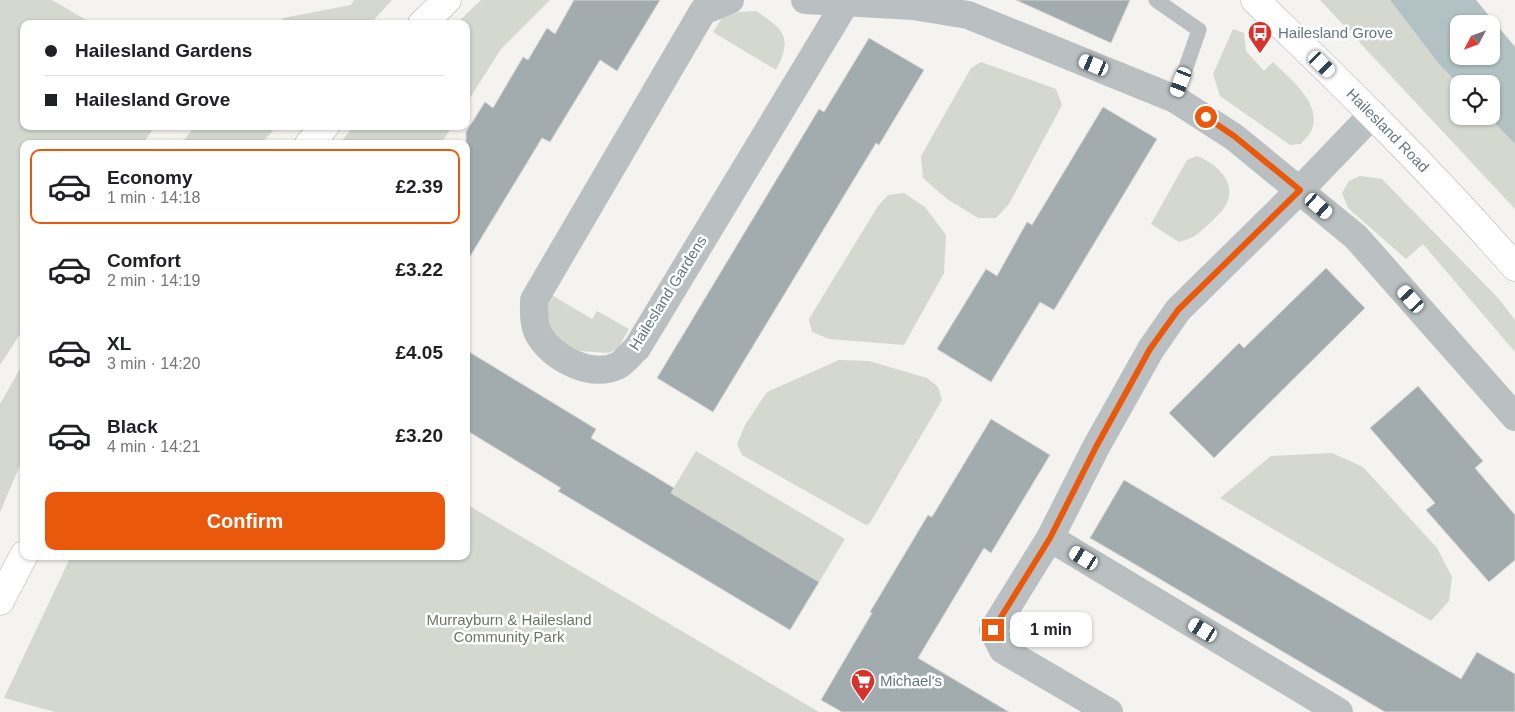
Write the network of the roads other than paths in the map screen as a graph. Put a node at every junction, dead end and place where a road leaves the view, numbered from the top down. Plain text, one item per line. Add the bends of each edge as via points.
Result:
1 (447, 0) edge
2 (730, 0) edge
3 (805, 0) edge
4 (1156, 0) edge
5 (1255, 0) edge
6 (846, 1) edge
7 (971, 8) edge
8 (426, 20) edge
9 (1175, 99) junction
10 (1373, 114) junction
11 (322, 130) edge
12 (313, 140) edge
13 (1300, 190) junction
14 (1515, 267) edge
15 (1515, 417) edge
16 (1050, 538) junction
17 (21, 560) edge
18 (0, 601) edge
19 (1109, 712) edge
20 (1339, 712) edge

1 - 8 street
2 - 6 street, Hailesland Gardens via 703,11 534,300 538,333 551,350 582,368 603,370 618,366 636,348
3 - 6 street
4 - 9 lane via 1200,30
5 - 10 street, Hailesland Road
6 - 7 street
7 - 9 street
9 - 13 street via 1234,136
10 - 13 street
10 - 14 street, Hailesland Road
11 - 12 street
13 - 15 street via 1356,237
13 - 16 street via 1178,310 1146,357
16 - 19 street via 993,630 1004,650
16 - 20 street
17 - 18 street

